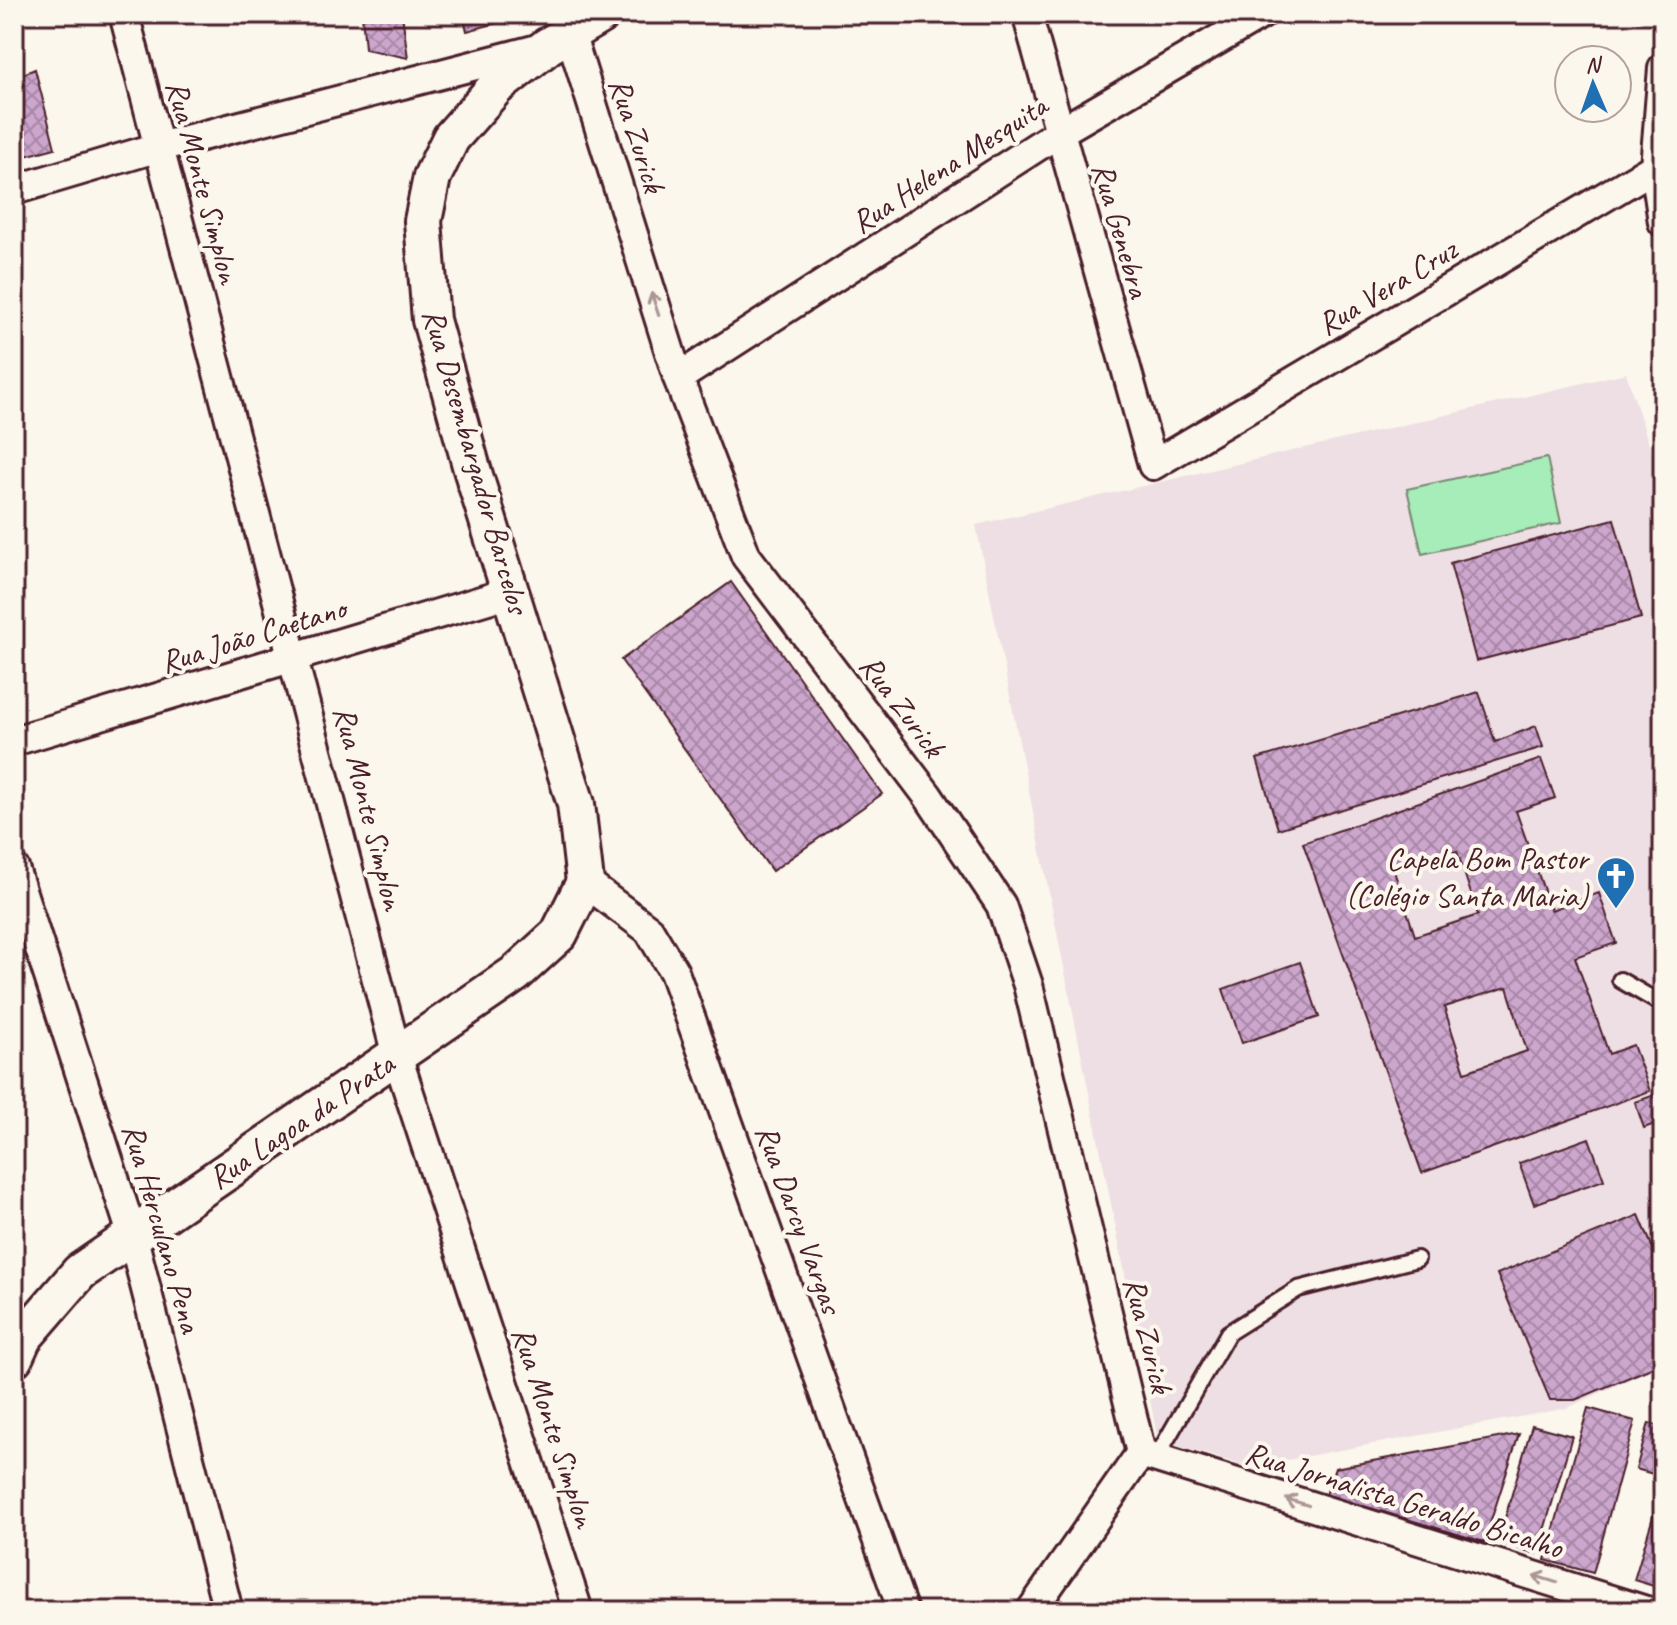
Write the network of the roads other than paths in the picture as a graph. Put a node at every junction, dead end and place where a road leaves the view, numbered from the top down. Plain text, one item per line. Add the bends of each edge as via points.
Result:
1 (124, 14) edge
2 (602, 14) edge
3 (1027, 14) edge
4 (1262, 14) edge
5 (560, 31) edge
6 (1663, 68) edge
7 (1058, 133) junction
8 (159, 147) junction
9 (1655, 167) junction
10 (14, 190) edge
11 (1663, 222) edge
12 (678, 378) junction
13 (1153, 465) joint
14 (511, 592) junction
15 (296, 659) junction
16 (14, 741) edge
17 (14, 868) edge
18 (585, 882) junction
19 (1620, 980) dead end
20 (1663, 1005) edge
21 (397, 1056) junction
22 (132, 1234) junction
23 (1417, 1259) dead end
24 (14, 1358) edge
25 (1149, 1456) junction
26 (228, 1611) edge
27 (578, 1611) edge
28 (903, 1611) edge
29 (1031, 1611) edge
30 (1646, 1611) edge

1 - 8 street, Rua Monte Simplon
2 - 5 street, Rua Desembargador Barcelos
3 - 7 street, Rua Genebra
4 - 7 street, Rua Helena Mesquita
5 - 8 street
12 -> 5 street, Rua Zurick
5 - 14 street, Rua Desembargador Barcelos via 496,87 451,138 432,177 423,221 431,320
6 - 9 street
7 - 12 street, Rua Helena Mesquita
7 - 13 street, Rua Genebra
8 - 10 street
8 - 15 street, Rua Monte Simplon
9 - 11 street
9 - 13 street, Rua Vera Cruz
12 - 25 street, Rua Zurick via 746,556 928,796 1001,905 1028,985
14 - 15 street, Rua João Caetano
14 - 18 street, Rua Desembargador Barcelos via 576,804
15 - 16 street, Rua João Caetano
15 - 21 street, Rua Monte Simplon
17 - 22 street, Rua Herculano Pena
18 - 21 street, Rua Lagoa da Prata via 559,934 515,974
18 - 28 street, Rua Darcy Vargas via 649,930 674,972
19 - 20 lane
21 - 22 street, Rua Lagoa da Prata
21 - 27 street, Rua Monte Simplon
22 - 24 street, Rua Lagoa da Prata via 80,1272 23,1338
22 - 26 street, Rua Herculano Pena
23 - 25 lane via 1298,1289 1228,1333
25 - 29 street
30 -> 25 street, Rua Jornalista Geraldo Bicalho

